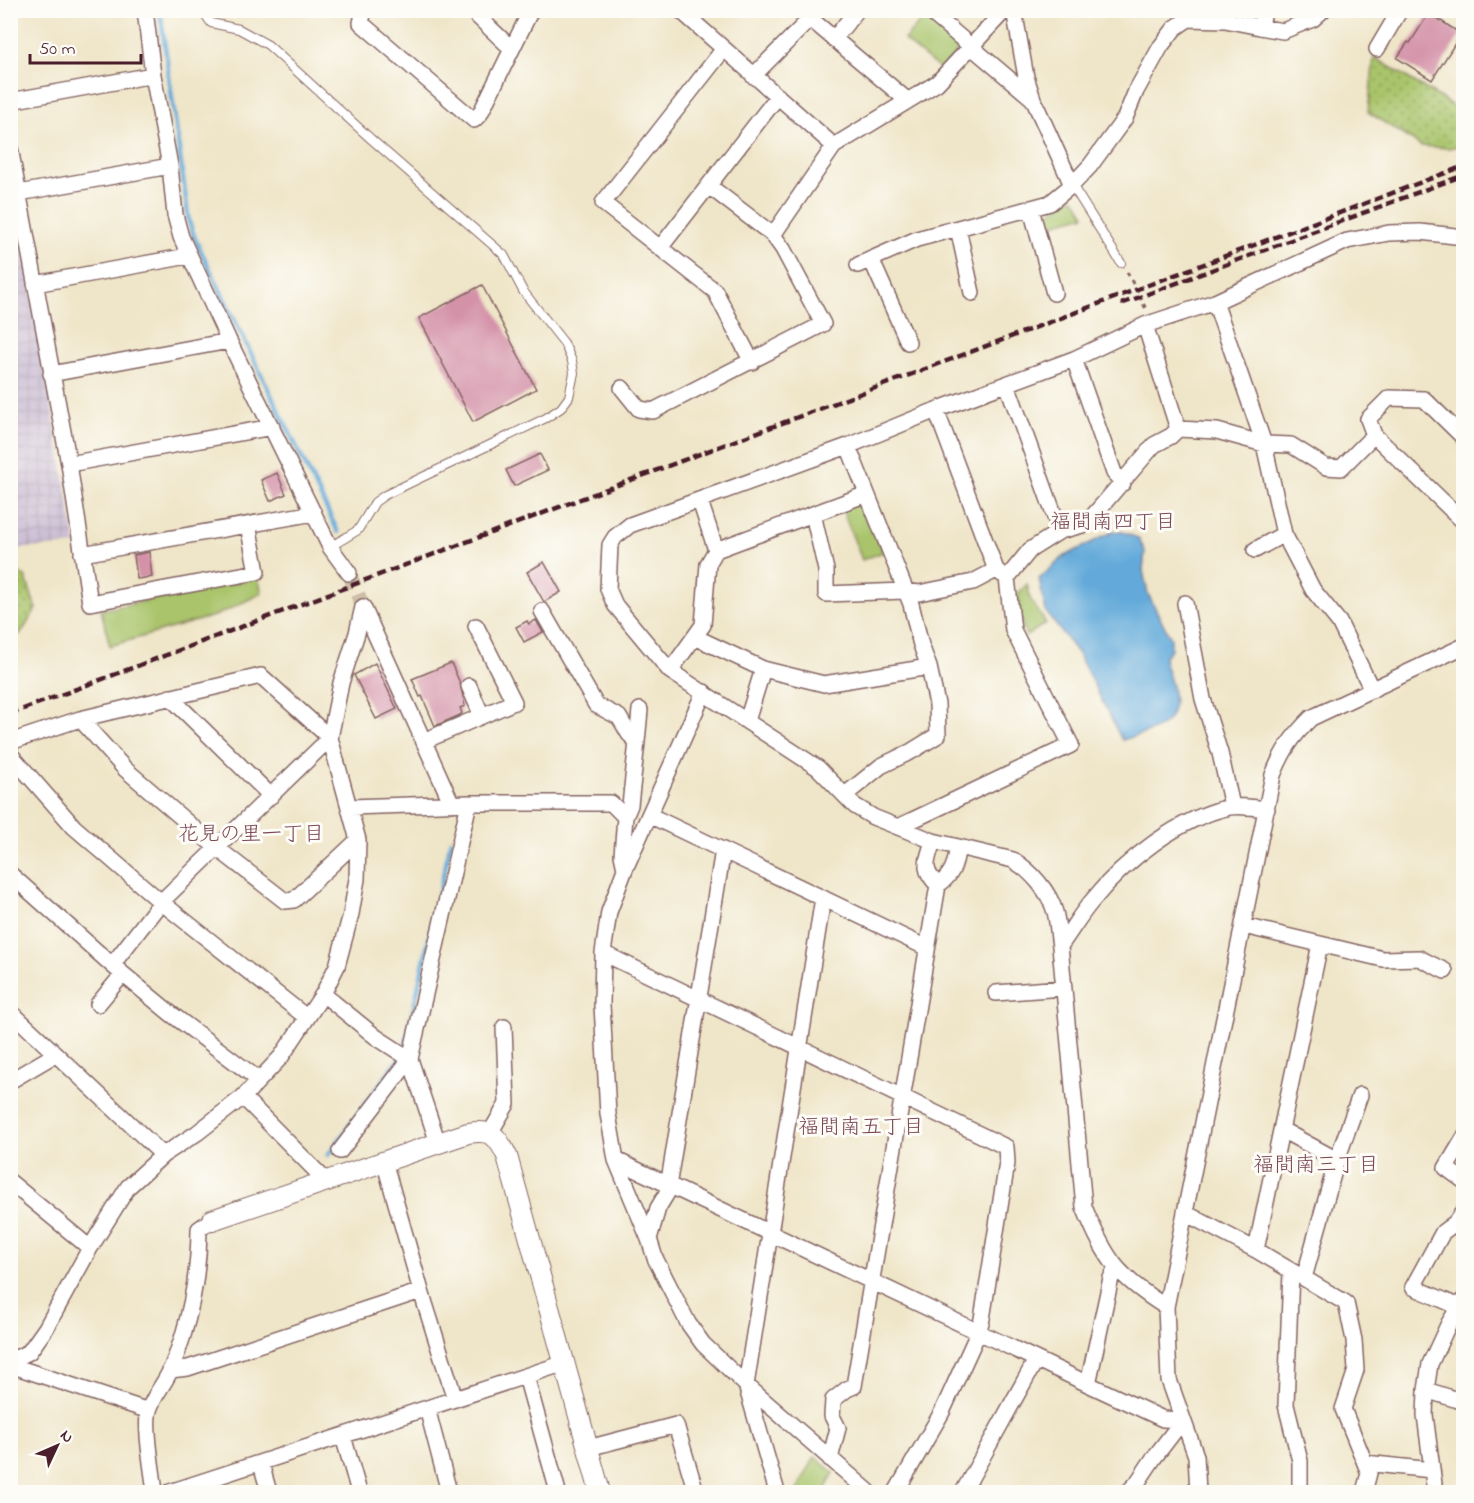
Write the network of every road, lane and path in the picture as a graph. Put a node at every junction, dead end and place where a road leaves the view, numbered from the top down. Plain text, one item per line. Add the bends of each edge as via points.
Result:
1 (145, 10) edge
2 (202, 10) edge
3 (364, 10) edge
4 (471, 10) edge
5 (531, 10) edge
6 (680, 10) edge
7 (857, 10) edge
8 (928, 10) edge
9 (1005, 10) edge
10 (1014, 10) edge
11 (1265, 10) edge
12 (1323, 10) edge
13 (1400, 10) edge
14 (805, 15) edge
15 (1260, 27) junction
16 (834, 39) junction
17 (971, 47) junction
18 (512, 49) junction
19 (1377, 49) dead end
20 (723, 50) junction
21 (153, 75) junction
22 (753, 75) junction
23 (778, 96) junction
24 (1033, 99) junction
25 (10, 101) edge
26 (908, 101) junction
27 (834, 146) junction
28 (10, 148) edge
29 (170, 166) junction
30 (1072, 185) junction
31 (709, 186) junction
32 (19, 193) junction
33 (1031, 209) junction
34 (958, 228) junction
35 (773, 235) junction
36 (1464, 237) edge
37 (660, 248) junction
38 (188, 256) junction
39 (1121, 263) joint
40 (35, 284) junction
41 (972, 293) dead end
42 (1054, 293) dead end
43 (1215, 302) junction
44 (1145, 325) junction
45 (229, 341) junction
46 (908, 342) dead end
47 (1074, 360) junction
48 (752, 362) junction
49 (51, 374) junction
50 (1007, 384) junction
51 (622, 388) dead end
52 (936, 410) junction
53 (272, 427) junction
54 (1178, 429) junction
55 (1374, 435) junction
56 (1464, 438) edge
57 (1264, 444) junction
58 (849, 446) junction
59 (69, 464) junction
60 (1123, 483) junction
61 (867, 494) junction
62 (700, 501) junction
63 (314, 513) junction
64 (813, 514) junction
65 (1464, 522) edge
66 (248, 525) junction
67 (1060, 531) junction
68 (1284, 534) junction
69 (330, 547) junction
70 (716, 550) junction
71 (1256, 550) dead end
72 (82, 554) junction
73 (349, 573) tunnel mouth
74 (1001, 574) junction
75 (904, 591) junction
76 (1185, 603) dead end
77 (542, 611) dead end
78 (476, 626) dead end
79 (695, 637) junction
80 (1464, 646) edge
81 (929, 667) junction
82 (763, 669) junction
83 (670, 671) junction
84 (469, 686) dead end
85 (1372, 690) junction
86 (704, 692) junction
87 (170, 697) junction
88 (640, 710) dead end
89 (482, 716) junction
90 (80, 719) junction
91 (747, 721) junction
92 (330, 738) junction
93 (424, 741) junction
94 (10, 742) edge
95 (637, 742) junction
96 (10, 754) edge
97 (845, 795) junction
98 (271, 796) junction
99 (469, 803) junction
100 (452, 804) junction
101 (350, 807) junction
102 (1232, 807) junction
103 (1267, 808) junction
104 (650, 815) junction
105 (625, 817) junction
106 (898, 827) junction
107 (358, 840) junction
108 (933, 841) junction
109 (958, 847) junction
110 (217, 848) junction
111 (723, 850) junction
112 (625, 869) junction
113 (10, 874) edge
114 (938, 885) junction
115 (823, 898) junction
116 (161, 902) junction
117 (1244, 926) junction
118 (1320, 944) junction
119 (1060, 946) junction
120 (927, 948) junction
121 (603, 953) junction
122 (117, 969) junction
123 (1445, 971) dead end
124 (1063, 988) junction
125 (996, 993) dead end
126 (323, 994) junction
127 (698, 999) junction
128 (98, 1004) dead end
129 (10, 1011) edge
130 (306, 1017) junction
131 (504, 1027) dead end
132 (799, 1048) junction
133 (56, 1054) junction
134 (410, 1059) junction
135 (259, 1080) junction
136 (10, 1081) edge
137 (1360, 1095) dead end
138 (243, 1097) junction
139 (903, 1097) junction
140 (1282, 1130) junction
141 (490, 1133) junction
142 (1464, 1138) edge
143 (438, 1143) junction
144 (340, 1151) dead end
145 (163, 1155) junction
146 (616, 1160) junction
147 (1337, 1160) junction
148 (384, 1161) junction
149 (1464, 1181) edge
150 (326, 1182) junction
151 (669, 1185) junction
152 (14, 1191) edge
153 (1185, 1213) junction
154 (212, 1220) joint
155 (1461, 1221) edge
156 (770, 1234) junction
157 (649, 1239) junction
158 (90, 1248) junction
159 (1256, 1250) junction
160 (1116, 1269) junction
161 (1297, 1275) junction
162 (873, 1282) junction
163 (421, 1291) junction
164 (1462, 1305) edge
165 (1166, 1307) junction
166 (978, 1333) junction
167 (1036, 1360) junction
168 (565, 1362) junction
169 (10, 1363) edge
170 (171, 1370) junction
171 (526, 1376) junction
172 (1088, 1384) junction
173 (746, 1385) junction
174 (1426, 1390) junction
175 (455, 1399) junction
176 (1464, 1402) edge
177 (427, 1408) junction
178 (149, 1410) junction
179 (1183, 1420) junction
180 (343, 1436) junction
181 (588, 1448) junction
182 (830, 1459) junction
183 (1365, 1462) junction
184 (261, 1464) junction
185 (1432, 1470) junction
186 (155, 1492) edge
187 (170, 1492) edge
188 (269, 1492) edge
189 (359, 1492) edge
190 (449, 1492) edge
191 (558, 1492) edge
192 (600, 1492) edge
193 (696, 1492) edge
194 (777, 1492) edge
195 (869, 1492) edge
196 (896, 1492) edge
197 (963, 1492) edge
198 (1128, 1492) edge
199 (1198, 1492) edge
200 (1300, 1492) edge
201 (1364, 1492) edge
202 (1435, 1492) edge

1 - 21 street
2 - 69 lane via 212,23 239,29 268,45 504,255 523,291 564,344 572,361 574,374 569,397 561,408 385,495 375,502 358,530
3 - 18 street via 361,23 474,120
4 - 18 street
5 - 18 street
6 - 20 street
7 - 16 street
8 - 17 street
9 - 17 street
10 - 24 street
11 - 15 street
12 - 15 street via 1313,19 1283,31
13 - 19 street
14 - 16 street
14 - 22 street
15 - 30 street via 1225,20 1188,19 1175,28 1161,46 1125,118
16 - 26 street
17 - 24 street
17 - 26 street via 937,83
20 - 22 street
20 - 37 street via 603,203
21 - 25 street
21 - 29 street
22 - 23 street
23 - 27 street
23 - 31 street
24 - 30 street
26 - 27 street
27 - 35 street
28 - 32 street
29 - 32 street
29 - 38 street via 175,214
30 - 33 street via 1050,203
30 - 39 lane
31 - 35 street
31 - 37 street
32 - 40 street
33 - 34 street
33 - 42 street
34 - 41 street
34 - 46 street via 864,262
35 - 48 street via 823,324
36 - 43 street via 1389,233 1347,241
37 - 48 street via 715,291
38 - 40 street
38 - 45 street
39 - 44 path via 1147,313
40 - 49 street
43 - 44 street
43 - 57 street
44 - 47 street
44 - 54 street
45 - 49 street
45 - 53 street
47 - 50 street
47 - 60 street via 1114,473
48 - 51 street via 653,411 639,409
49 - 59 street
50 - 52 street
50 - 67 street
52 - 58 street
52 - 74 street
53 - 59 street
53 - 63 street
54 - 57 street via 1217,431
54 - 60 street via 1154,445
55 - 56 street via 1368,419 1389,398 1424,399
55 - 57 street via 1341,468 1326,467 1291,445
55 - 65 street
57 - 68 street
58 - 61 street
58 - 62 street
59 - 72 street
60 - 67 street via 1086,524
61 - 64 street
61 - 75 street
62 - 70 street
62 - 83 street via 630,525 610,545 608,589 615,605
63 - 66 street
63 - 69 street
64 - 70 street
64 - 75 street via 826,570 826,594
66 - 72 street
66 - 72 street via 257,572 90,603
67 - 74 street
68 - 71 street
68 - 85 street via 1313,590 1339,622
69 - 73 street
70 - 79 street via 708,564 703,625
74 - 75 street via 919,593
74 - 106 street via 1013,630 1071,745
75 - 81 street
76 - 102 street via 1203,699
77 - 95 street via 596,705 619,717
78 - 89 street via 514,702
79 - 82 street
79 - 83 street
80 - 85 street
81 - 82 street via 824,684
81 - 97 street via 937,704 938,735 881,766
82 - 91 street
83 - 86 street
84 - 89 street
85 - 103 street via 1311,718 1292,737 1273,775
86 - 91 street
86 - 104 street
87 - 90 street
87 - 92 street via 261,676
87 - 98 street
88 - 95 street
89 - 93 street
90 - 94 street
90 - 110 street via 125,769
91 - 97 street via 818,768
92 - 93 street via 340,683 363,607
92 - 98 street
92 - 101 street
93 - 100 street
95 - 105 street
96 - 116 street via 68,821
97 - 106 street via 873,817
98 - 110 street
99 - 100 street
99 - 105 street via 611,803
99 - 134 street
100 - 101 street
101 - 107 street
102 - 103 street
102 - 119 street via 1188,822 1127,865 1093,900
103 - 117 street
104 - 111 street
104 - 112 street
105 - 112 street
106 - 108 street
107 - 110 street via 294,900 285,901
107 - 126 street via 351,914 337,966
108 - 109 street
108 - 114 street via 926,868
109 - 114 street via 953,871
109 - 119 street via 1002,856 1023,866 1048,896
110 - 116 street
111 - 115 street
111 - 127 street
112 - 121 street via 609,912
113 - 122 street
114 - 120 street
115 - 120 street
115 - 132 street
116 - 122 street
116 - 130 street
117 - 118 street
117 - 153 street
118 - 123 street via 1383,959 1419,958
118 - 140 street
119 - 124 street
120 - 139 street
121 - 127 street
121 - 146 street via 608,1114
122 - 128 street
122 - 135 street
124 - 125 street
124 - 160 street via 1084,1207 1100,1245
126 - 130 street
126 - 134 street
127 - 132 street
127 - 151 street
129 - 133 street
130 - 135 street via 281,1057
131 - 141 street via 507,1104
132 - 139 street
132 - 156 street
133 - 136 street
133 - 145 street
134 - 143 street
134 - 144 street
135 - 138 street
137 - 147 street
138 - 145 street
138 - 150 street
139 - 162 street
139 - 166 street via 1006,1147 1007,1163
140 - 147 street
140 - 159 street
141 - 143 street via 480,1131
141 - 168 street via 507,1156
142 - 149 street via 1446,1168
143 - 148 street
145 - 158 street via 128,1187
146 - 151 street
146 - 157 street
147 - 161 street
148 - 150 street
148 - 163 street
150 - 154 street
151 - 156 street
151 - 157 street
152 - 158 street
153 - 159 street
153 - 165 street
154 - 170 street via 199,1229 199,1261 183,1336
155 - 164 street via 1443,1232 1413,1287
156 - 162 street
156 - 173 street
157 - 173 street via 687,1323
158 - 169 street via 46,1328 29,1352
159 - 161 street
160 - 165 street
160 - 172 street
161 - 183 street via 1346,1303 1356,1370 1343,1409
161 - 200 street via 1286,1405 1300,1461
162 - 166 street
162 - 182 street via 854,1386 833,1400 831,1416 838,1428
163 - 170 street via 188,1368
163 - 175 street
164 - 174 street via 1430,1364
165 - 179 street via 1169,1380
166 - 167 street
166 - 196 street via 942,1412
167 - 172 street
167 - 197 street
168 - 171 street
168 - 181 street
169 - 178 street
170 - 178 street
171 - 175 street
171 - 191 street
172 - 179 street via 1163,1419
173 - 182 street
173 - 194 street
174 - 176 street
174 - 185 street
175 - 177 street
177 - 180 street
177 - 190 street
178 - 186 street
179 - 198 street
179 - 199 street via 1196,1456
180 - 184 street
180 - 189 street
181 - 192 street
181 - 193 street via 676,1425
182 - 195 street
183 - 185 street
183 - 201 street via 1369,1473
184 - 187 street
184 - 188 street
185 - 202 street

